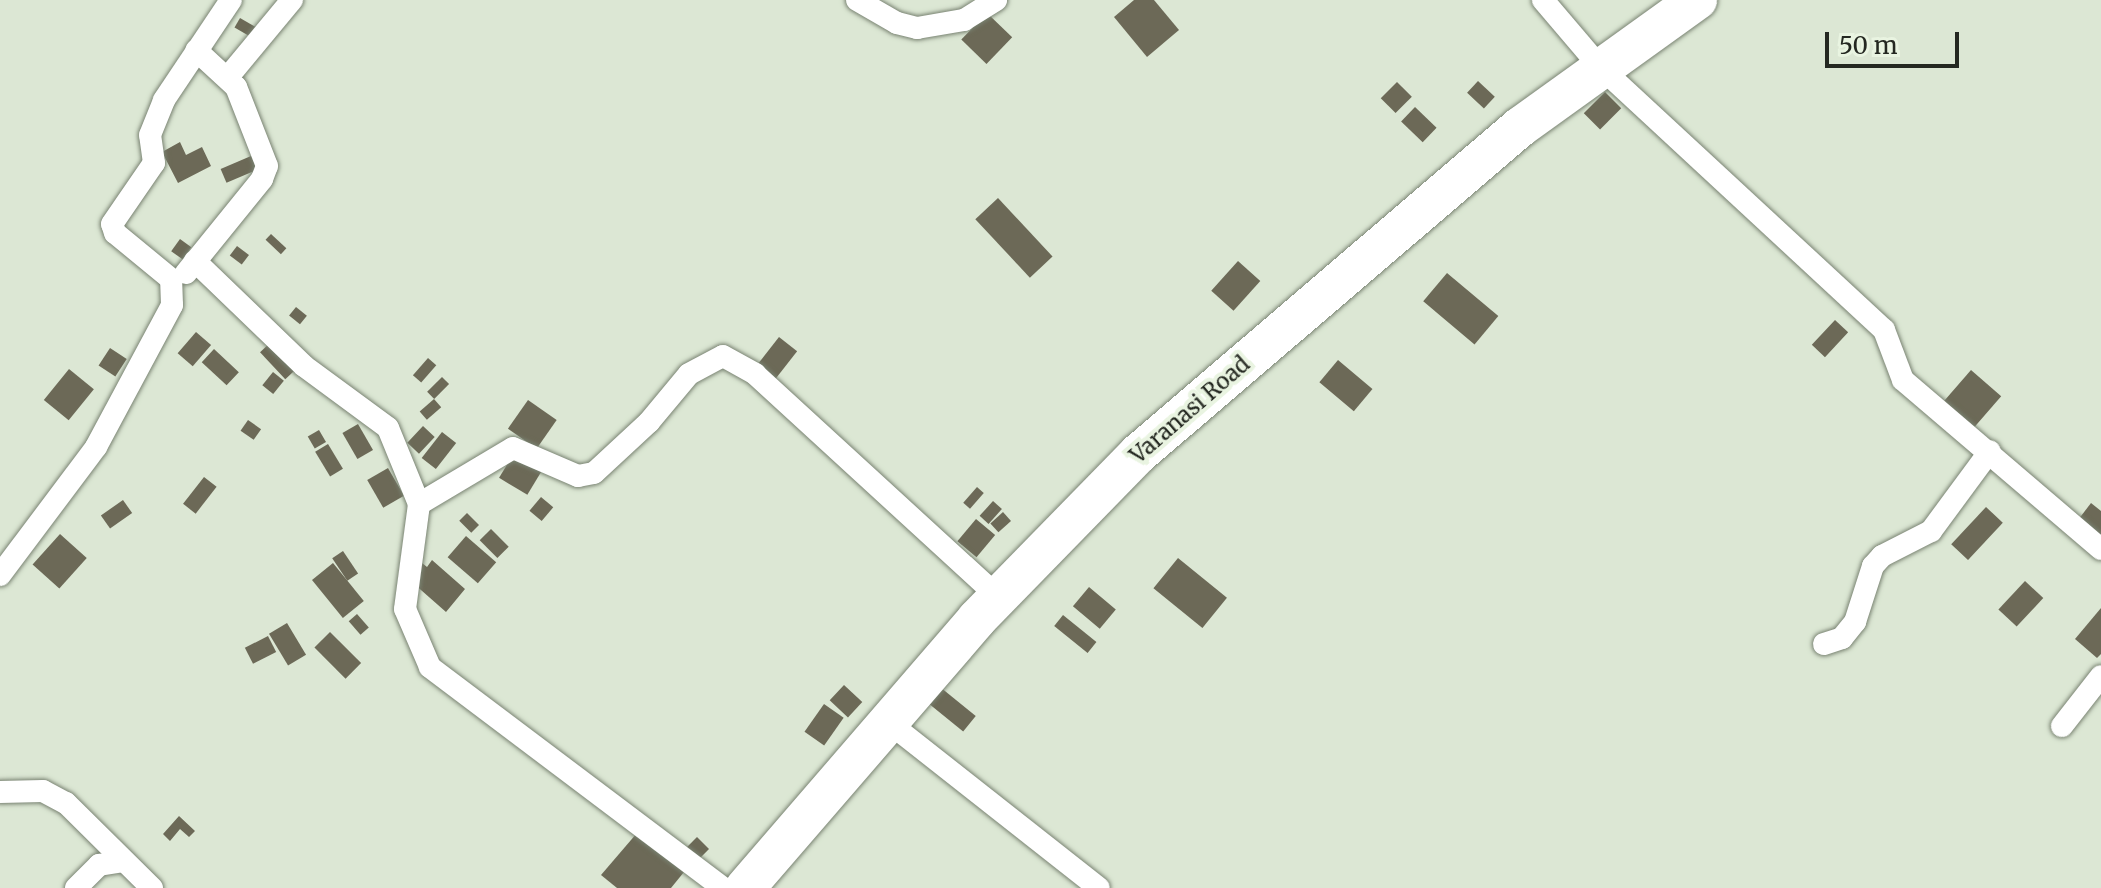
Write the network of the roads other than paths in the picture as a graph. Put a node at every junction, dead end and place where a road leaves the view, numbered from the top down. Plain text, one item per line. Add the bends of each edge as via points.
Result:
1 (231, 0) edge
2 (292, 0) edge
3 (857, 0) edge
4 (996, 0) edge
5 (1543, 0) edge
6 (1697, 0) edge
7 (196, 50) junction
8 (1600, 67) junction
9 (228, 77) junction
10 (195, 261) junction
11 (175, 286) junction
12 (1990, 451) junction
13 (419, 504) junction
14 (2101, 549) edge
15 (0, 575) edge
16 (998, 597) junction
17 (1824, 644) dead end
18 (2101, 676) edge
19 (888, 722) junction
20 (2062, 726) dead end
21 (0, 792) edge
22 (123, 861) junction
23 (76, 888) edge
24 (152, 888) edge
25 (723, 888) edge
26 (745, 888) edge
27 (1099, 888) edge

1 - 7 street
2 - 9 street
3 - 4 street via 889,20 917,28 964,20
5 - 8 street
6 - 8 highway, Varanasi Road
7 - 9 street
7 - 11 street via 152,125 154,163 112,224 115,233 163,270
8 - 12 street via 1875,321 1884,330 1903,380
8 - 16 highway, Varanasi Road via 1400,224 1162,433
9 - 10 street via 247,108 267,166
10 - 11 street
10 - 13 street via 304,366 388,428
11 - 15 street via 172,305 101,440
12 - 14 street
12 - 17 street via 1931,531 1873,566 1855,622 1842,638
13 - 16 street via 513,448 578,476 594,473 649,422 689,374 723,356 755,374
13 - 25 street via 417,552 405,609 430,667
16 - 19 highway, Varanasi Road
18 - 20 street
19 - 26 highway, Varanasi Road
19 - 27 street
21 - 22 street via 33,790 54,796 83,817
22 - 23 street via 99,865
22 - 24 street

